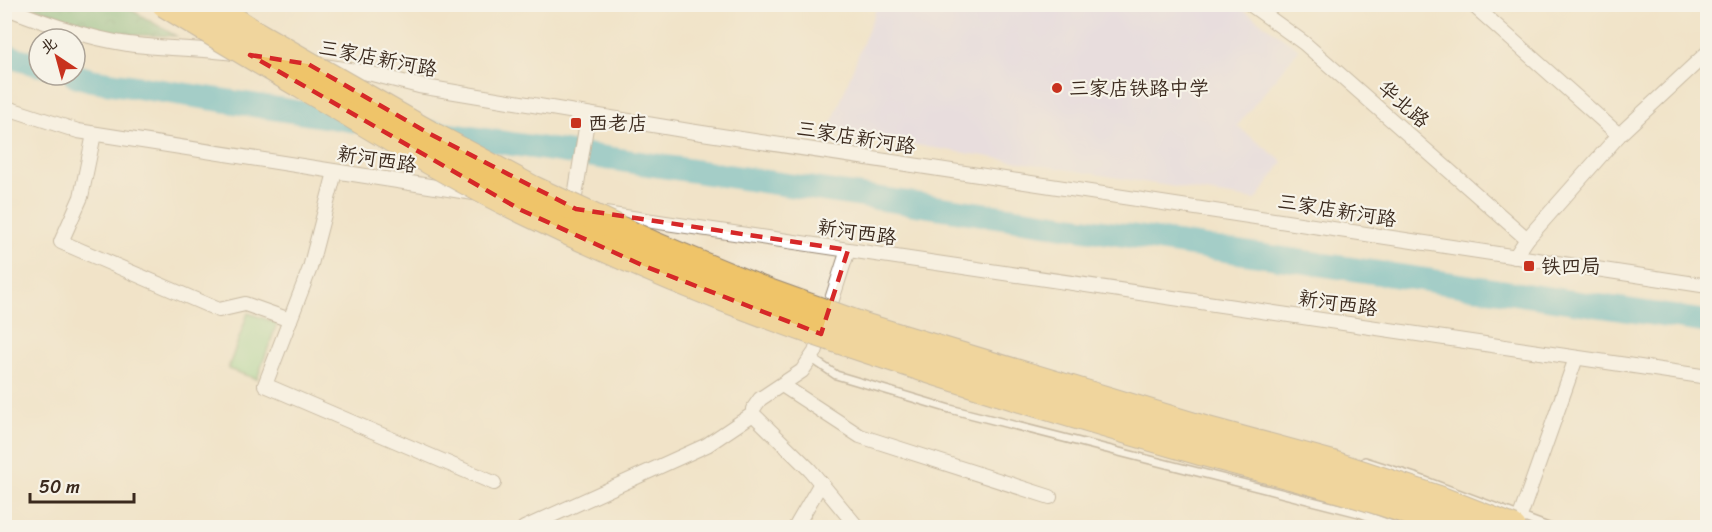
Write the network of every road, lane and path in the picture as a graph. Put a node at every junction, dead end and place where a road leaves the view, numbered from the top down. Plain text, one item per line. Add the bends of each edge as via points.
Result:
1 (165, 4) edge
2 (209, 4) edge
3 (1250, 4) edge
4 (1472, 4) edge
5 (4, 7) edge
6 (1707, 52) edge
7 (4, 107) edge
8 (588, 115) junction
9 (94, 134) junction
10 (1619, 135) junction
11 (335, 172) junction
12 (573, 209) junction
13 (1527, 239) junction
14 (848, 250) junction
15 (1515, 257) junction
16 (1707, 286) edge
17 (829, 309) junction
18 (290, 320) junction
19 (811, 358) junction
20 (1576, 358) junction
21 (1707, 377) edge
22 (782, 385) junction
23 (1095, 388) dead end
24 (753, 414) junction
25 (1353, 457) dead end
26 (494, 483) dead end
27 (820, 483) junction
28 (1050, 497) dead end
29 (1516, 523) edge
30 (524, 528) edge
31 (795, 528) edge
32 (858, 528) edge
33 (1401, 528) edge
34 (1452, 528) edge
35 (1551, 528) edge

1 - 34 highway, bridge via 417,154 521,210 644,266 859,347 1033,402 1328,486
2 - 29 highway, bridge via 429,134 533,189 760,289 877,330 1333,464
3 - 13 street, 华北路 via 1304,43
4 - 10 street
5 - 8 street, 三家店新河路 via 67,30 128,44 211,49 368,73 419,86
6 - 10 street
7 - 9 street, 新河西路
8 - 12 street
8 - 15 street, 三家店新河路
9 - 11 street, 新河西路
9 - 18 street via 81,196 61,242 219,310 245,304
10 - 13 street
11 - 12 street, 新河西路
11 - 18 street via 310,268
12 - 14 street, 新河西路
13 - 15 street
14 - 17 street
14 - 20 street, 新河西路
15 - 16 street, 三家店新河路
17 - 19 street
17 - 23 lane via 940,346
18 - 26 street via 265,385
19 - 22 street via 802,371
19 - 33 lane via 836,375 950,409 1348,510
20 - 21 street, 新河西路
20 - 29 street
22 - 24 street via 760,399
22 - 28 street via 860,435
24 - 27 street
24 - 30 street via 707,445
25 - 29 lane via 1415,477
27 - 31 street
27 - 32 street
29 - 35 lane

